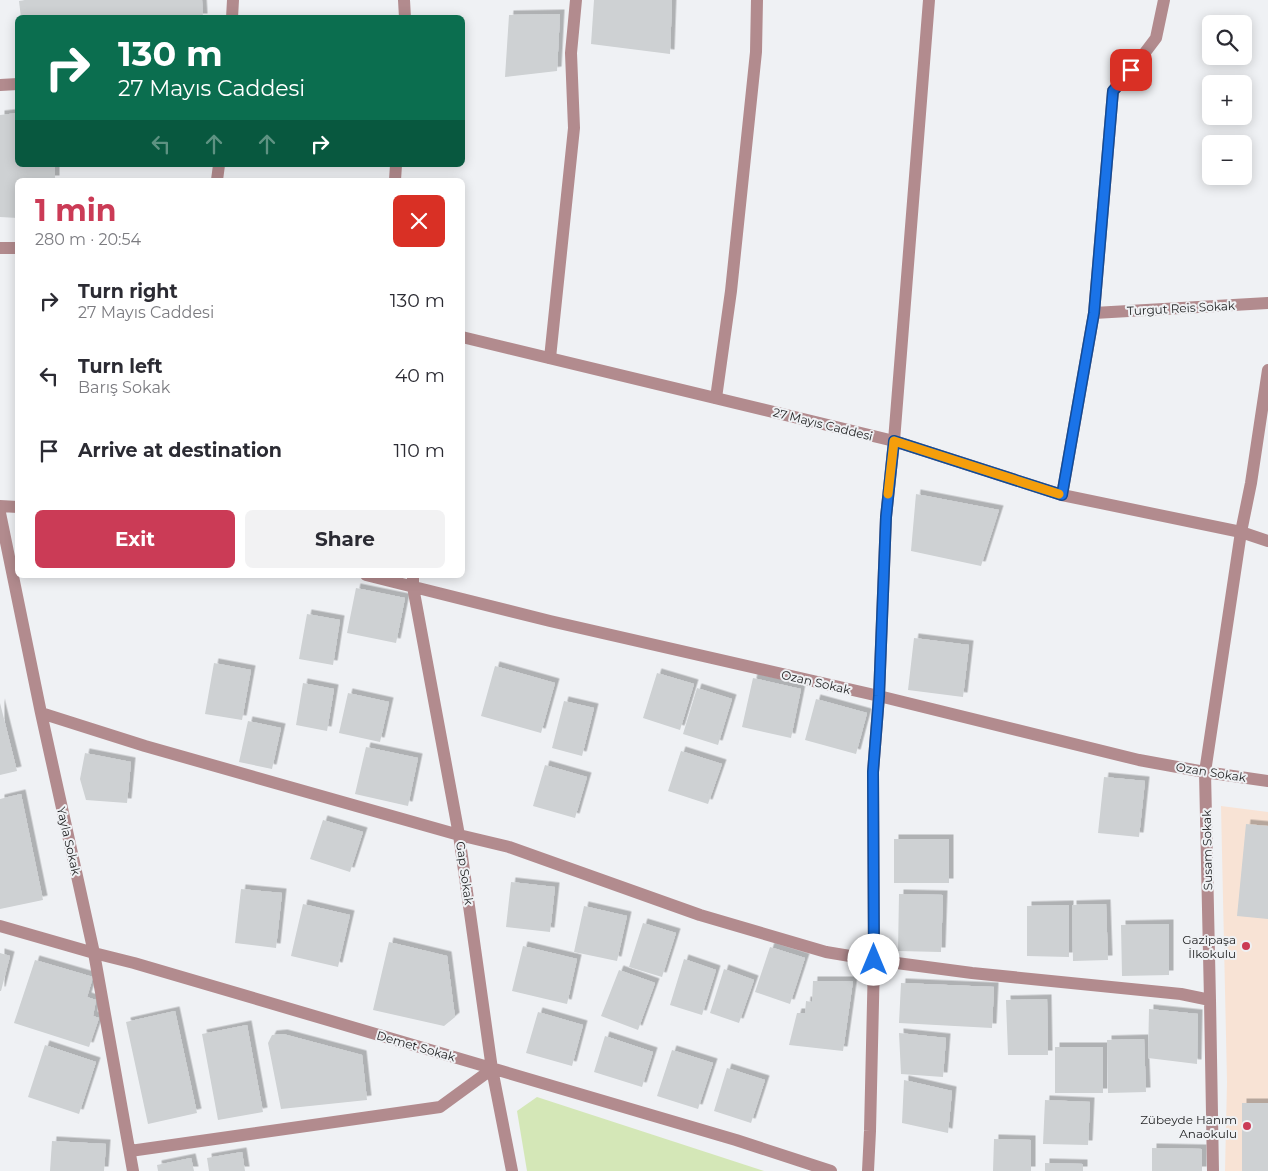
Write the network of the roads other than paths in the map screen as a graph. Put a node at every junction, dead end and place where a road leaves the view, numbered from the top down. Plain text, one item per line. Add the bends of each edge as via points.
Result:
1 (233, 0) edge
2 (404, 0) edge
3 (576, 0) edge
4 (757, 0) edge
5 (929, 0) edge
6 (1164, 0) edge
7 (232, 15) edge
8 (405, 15) edge
9 (15, 84) edge
10 (0, 85) edge
11 (0, 248) edge
12 (15, 248) edge
13 (1268, 303) edge
14 (1094, 313) junction
15 (465, 338) edge
16 (550, 358) junction
17 (1268, 370) edge
18 (716, 398) junction
19 (894, 441) junction
20 (1062, 495) junction
21 (0, 506) edge
22 (15, 507) edge
23 (0, 513) edge
24 (1241, 532) junction
25 (1268, 541) edge
26 (390, 578) edge
27 (413, 581) edge
28 (879, 696) junction
29 (41, 713) junction
30 (1204, 772) junction
31 (1268, 781) edge
32 (459, 835) junction
33 (0, 926) edge
34 (94, 953) junction
35 (874, 960) junction
36 (1210, 1000) junction
37 (492, 1069) junction
38 (130, 1151) junction
39 (133, 1171) edge
40 (512, 1171) edge
41 (831, 1171) edge
42 (868, 1171) edge
43 (1213, 1171) edge

1 - 7 street
2 - 8 street
3 - 16 street via 571,53 574,128
4 - 18 street via 756,52
5 - 19 street
6 - 14 street via 1156,38 1113,91
9 - 10 street
11 - 12 street
13 - 14 street, Turgut Reis Sokak
14 - 20 street
15 - 16 street, 27 Mayıs Caddesi
16 - 18 street, 27 Mayıs Caddesi
17 - 24 street, Susam Sokak
18 - 19 street, 27 Mayıs Caddesi
19 - 20 street, 27 Mayıs Caddesi
19 - 28 street via 886,517
20 - 24 street, 27 Mayıs Caddesi
21 - 22 street
23 - 29 street, Yayla Sokak
24 - 25 street, 27 Mayıs Caddesi
24 - 30 street, Susam Sokak
26 - 27 street, Ozan Sokak
27 - 28 street, Ozan Sokak via 559,623
27 - 32 street, Gap Sokak
28 - 30 street, Ozan Sokak via 1139,760
28 - 35 street via 873,772
29 - 32 street via 145,746
29 - 34 street, Yayla Sokak
30 - 31 street, Ozan Sokak
30 - 36 street, Susam Sokak
32 - 35 street via 509,847 700,915 826,952
32 - 37 street, Gap Sokak
33 - 34 street, Demet Sokak
34 - 37 street, Demet Sokak
34 - 38 street, Yayla Sokak
35 - 36 street via 1181,994
35 - 42 street
36 - 43 street, Susam Sokak
37 - 38 street via 440,1107
37 - 40 street, Gap Sokak
37 - 41 street, Demet Sokak
38 - 39 street, Yayla Sokak

